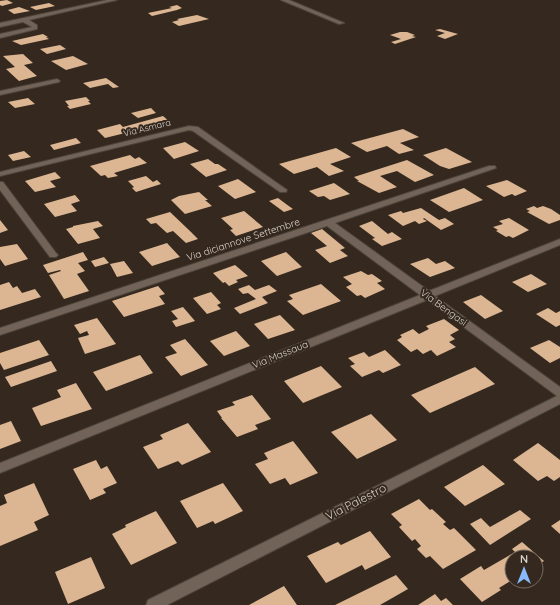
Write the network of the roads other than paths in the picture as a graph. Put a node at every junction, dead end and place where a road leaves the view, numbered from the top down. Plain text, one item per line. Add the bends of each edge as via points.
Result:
1 (114, 0) edge
2 (284, 0) edge
3 (24, 20) junction
4 (341, 23) dead end
5 (0, 26) edge
6 (0, 36) edge
7 (57, 81) dead end
8 (0, 93) edge
9 (492, 168) dead end
10 (0, 174) edge
11 (0, 184) edge
12 (283, 190) dead end
13 (328, 222) junction
14 (560, 242) edge
15 (53, 255) dead end
16 (428, 295) junction
17 (0, 332) edge
18 (560, 393) edge
19 (560, 399) edge
20 (0, 468) edge
21 (153, 605) edge

1 - 3 street
2 - 4 street
3 - 5 street
3 - 6 street via 35,28
7 - 8 street
9 - 13 street, Via diciannove Settembre
10 - 12 street, Via Asmara via 189,128 195,129
11 - 15 street
13 - 16 street, Via Bengasi
13 - 17 street, Via diciannove Settembre
14 - 16 street, Via Massaua
16 - 18 street, Via Bengasi
16 - 20 street, Via Massaua
19 - 21 street, Via Palestro

